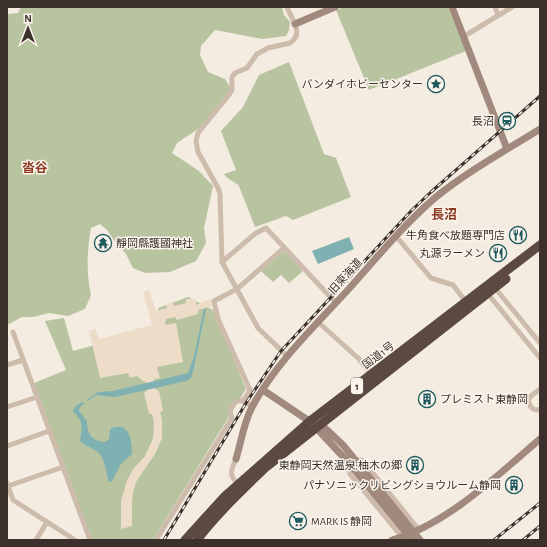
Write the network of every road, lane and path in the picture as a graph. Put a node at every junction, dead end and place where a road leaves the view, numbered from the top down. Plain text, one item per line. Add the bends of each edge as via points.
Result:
1 (287, 7) edge
2 (335, 7) edge
3 (452, 7) edge
4 (495, 7) edge
5 (512, 7) edge
6 (498, 15) junction
7 (295, 24) junction
8 (463, 37) junction
9 (540, 129) edge
10 (507, 150) junction
11 (396, 236) junction
12 (540, 245) edge
13 (284, 248) junction
14 (540, 252) edge
15 (222, 262) junction
16 (237, 289) junction
17 (490, 289) junction
18 (466, 302) junction
19 (336, 303) junction
20 (318, 322) junction
21 (13, 332) dead end
22 (540, 343) edge
23 (287, 356) junction
24 (540, 358) edge
25 (23, 360) junction
26 (7, 365) edge
27 (373, 374) junction
28 (540, 389) edge
29 (262, 390) junction
30 (37, 397) junction
31 (243, 401) junction
32 (7, 407) edge
33 (252, 407) junction
34 (540, 409) edge
35 (314, 424) junction
36 (49, 431) junction
37 (540, 440) edge
38 (7, 446) edge
39 (236, 459) joint
40 (352, 461) junction
41 (63, 467) junction
42 (238, 484) junction
43 (8, 485) edge
44 (47, 522) junction
45 (402, 522) junction
46 (419, 530) junction
47 (402, 537) junction
48 (72, 539) edge
49 (36, 540) edge
50 (90, 540) edge
51 (156, 540) edge
52 (185, 540) edge
53 (197, 540) edge
54 (392, 540) edge
55 (412, 540) edge
56 (420, 540) edge

1 - 7 street
2 - 7 street
3 - 8 street
4 - 6 street
5 - 6 street
6 - 8 street
7 - 15 street via 297,33 294,41 262,50 247,68 235,73 232,77 232,90 198,133 198,152 220,194
8 - 10 street
9 - 10 street, 旧東海道
10 - 11 street, 旧東海道 via 437,197
11 - 18 street via 431,278 452,285
11 - 19 street, 旧東海道
12 - 17 highway, 国道1号 / 1
13 - 15 street via 266,228 256,233
13 - 16 street
13 - 19 street
14 - 17 highway, 国道1号 / 1
15 - 16 street
16 - 23 street via 258,328
16 - 31 street via 214,301 218,318 250,390
17 - 18 highway, 国道1号 / 1
17 - 22 street
17 - 24 street
17 - 35 highway, 国道1号 / 1
18 - 27 highway, 国道1号 / 1
19 - 20 street, 旧東海道
20 - 23 street, 旧東海道
20 - 27 street
21 - 25 street
23 - 29 street, 旧東海道
25 - 26 street
25 - 30 street
27 - 35 highway, 国道1号 / 1
28 - 34 street via 528,400 533,410
29 - 33 street, 旧東海道
29 - 35 street
30 - 32 street
30 - 36 street
31 - 33 street
31 - 51 street via 238,400 231,408 232,418
33 - 39 street, 旧東海道
35 - 40 street
35 - 42 highway, 国道1号 / 1
35 - 53 highway, 国道1号 / 1 via 244,488
36 - 38 street
36 - 41 street
37 - 46 street via 466,500
39 - 42 street, 旧東海道 via 231,473
40 - 45 street
40 - 46 street via 364,462
40 - 47 street via 350,474
41 - 43 street
41 - 50 street
42 - 52 highway, 国道1号 / 1
43 - 44 street via 13,500
44 - 48 street
44 - 49 street
45 - 55 street, bridge
45 - 56 street, bridge
46 - 47 street
47 - 54 street

